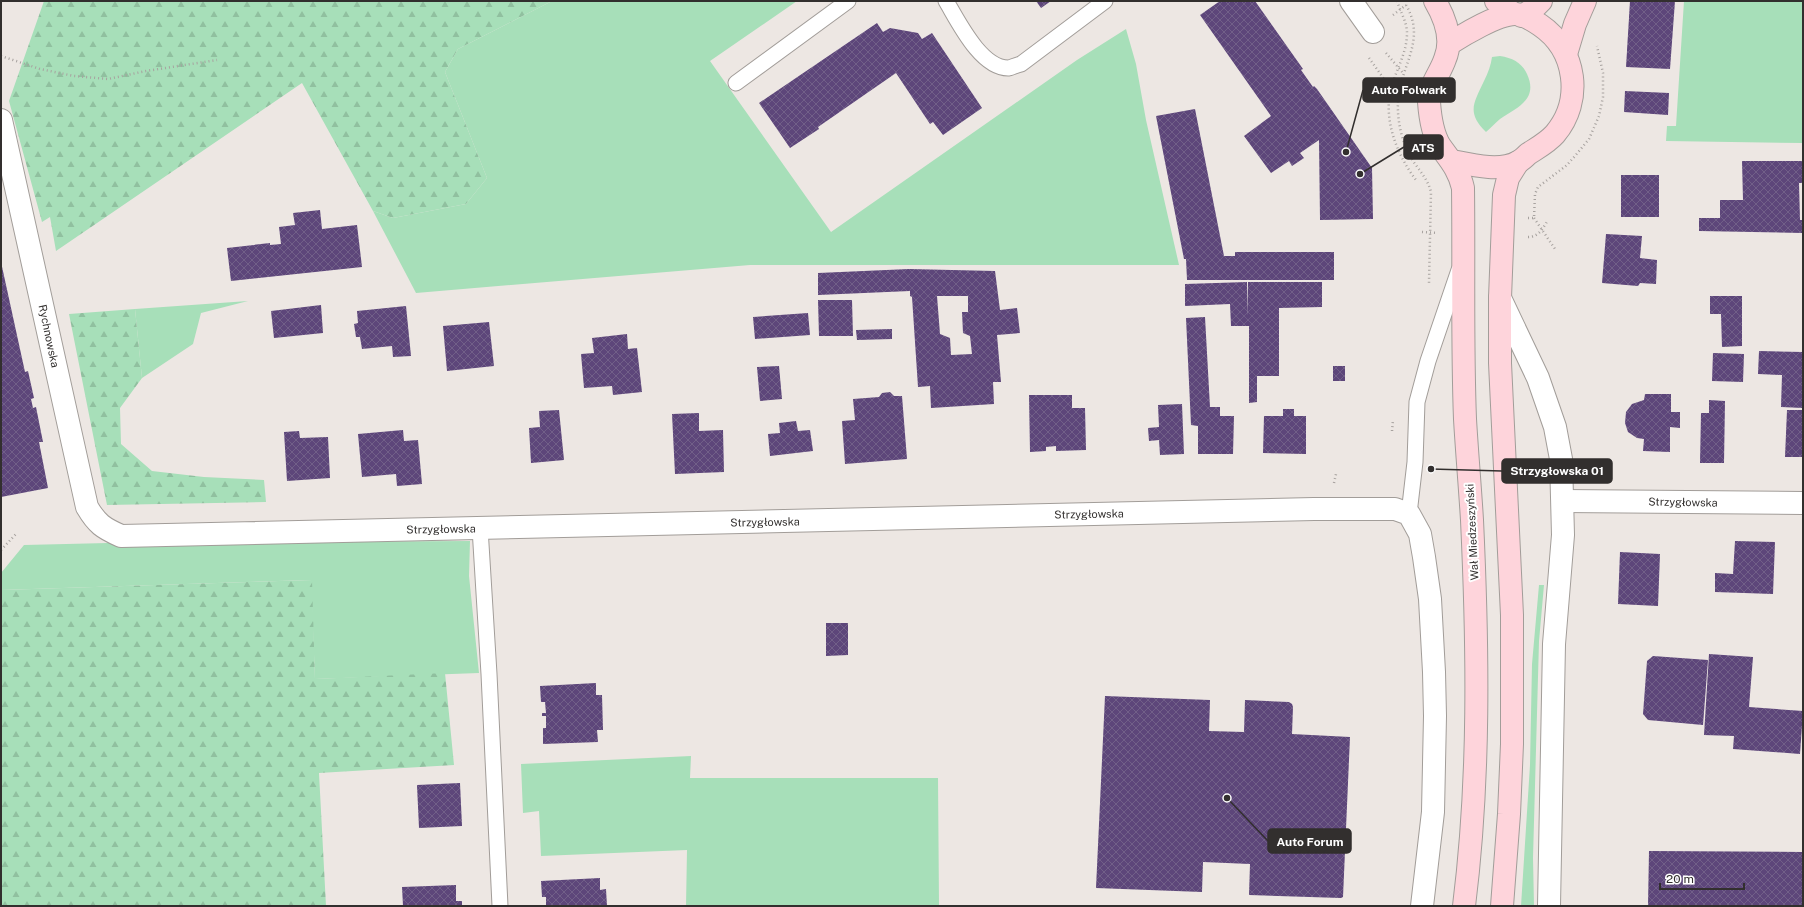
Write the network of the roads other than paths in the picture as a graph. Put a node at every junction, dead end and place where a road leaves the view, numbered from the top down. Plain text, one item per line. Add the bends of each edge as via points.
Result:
1 (848, 1) edge
2 (946, 1) edge
3 (1105, 1) edge
4 (1351, 1) edge
5 (1435, 1) edge
6 (1496, 1) edge
7 (1542, 1) edge
8 (1584, 1) edge
9 (1518, 15) junction
10 (1373, 32) dead end
11 (1449, 44) junction
12 (1566, 54) junction
13 (736, 83) dead end
14 (1, 120) edge
15 (1452, 161) junction
16 (1518, 162) junction
17 (1462, 259) junction
18 (1500, 298) junction
19 (1562, 501) junction
20 (1803, 503) edge
21 (1409, 514) junction
22 (480, 528) junction
23 (121, 536) joint
24 (500, 906) edge
25 (1422, 906) edge
26 (1464, 906) edge
27 (1502, 906) edge
28 (1549, 906) edge

1 - 13 lane
2 - 3 lane via 976,49 991,61 1008,68 1021,64
4 - 10 street
5 - 11 main road via 1447,27
6 - 9 main road
7 - 9 main road via 1533,9
8 - 12 main road
9 - 11 main road via 1484,24
9 - 12 main road via 1537,23 1551,34
11 - 15 main road, Wał Miedzeszyński via 1429,99 1432,125 1440,145
12 - 16 main road via 1573,90 1572,102 1565,119 1550,139
14 - 23 street, Rychnowska via 87,507 104,529
15 - 16 main road via 1493,166
15 - 17 main road, Wał Miedzeszyński via 1461,177 1463,188
16 - 18 main road via 1508,178 1504,195
17 - 21 lane via 1418,395 1414,477
17 - 26 main road, Wał Miedzeszyński via 1464,399 1472,520 1476,702 1473,801
18 - 19 street via 1538,378 1555,427 1561,459
18 - 27 main road via 1500,363 1512,615 1511,759
19 - 20 street, Strzygłowska
19 - 28 street via 1563,535 1554,644
21 - 22 street, Strzygłowska via 1395,509 1314,509
21 - 25 street via 1420,534 1427,578 1434,687 1433,812
22 - 23 street, Strzygłowska
22 - 24 lane

